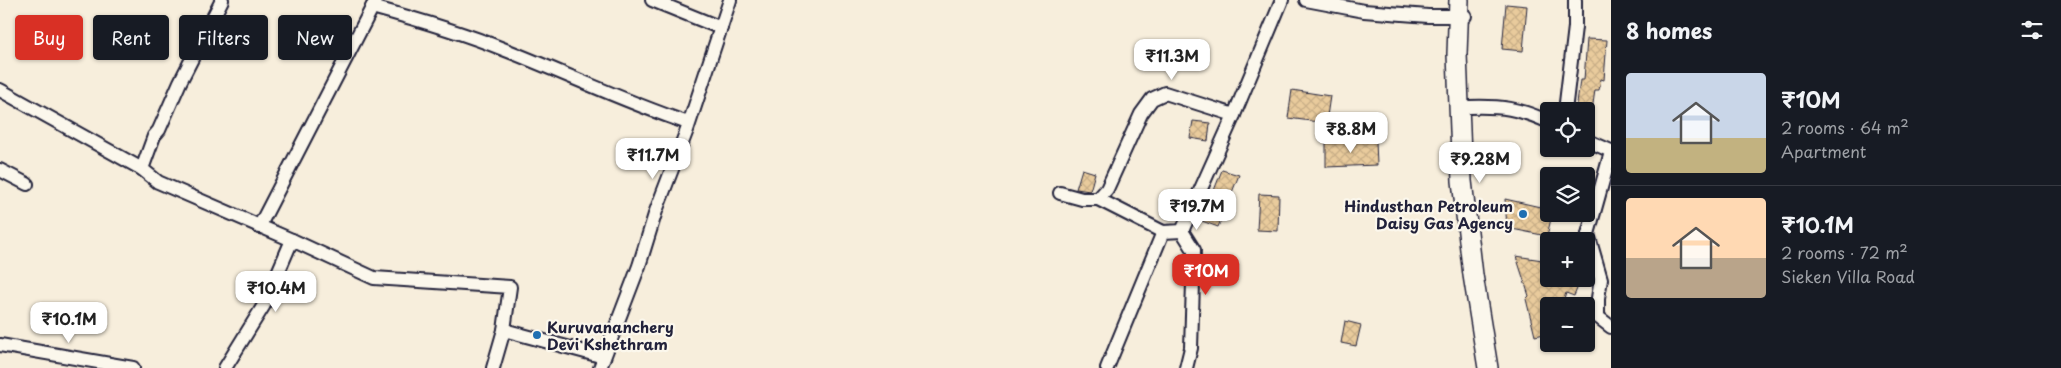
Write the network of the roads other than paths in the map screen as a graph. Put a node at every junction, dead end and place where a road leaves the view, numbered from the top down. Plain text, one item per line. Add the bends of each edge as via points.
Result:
1 (222, 0) edge
2 (652, 0) edge
3 (730, 0) edge
4 (1282, 0) edge
5 (1306, 0) edge
6 (1575, 0) edge
7 (374, 4) edge
8 (1463, 8) edge
9 (720, 28) junction
10 (0, 90) edge
11 (1566, 102) edge
12 (1468, 107) junction
13 (1234, 115) junction
14 (1540, 118) edge
15 (688, 123) junction
16 (1595, 144) edge
17 (1611, 152) edge
18 (142, 169) junction
19 (0, 170) edge
20 (27, 184) dead end
21 (1060, 193) dead end
22 (1098, 199) junction
23 (259, 227) junction
24 (1182, 231) junction
25 (1163, 232) junction
26 (292, 240) junction
27 (1611, 327) edge
28 (504, 330) junction
29 (0, 346) edge
30 (602, 362) edge
31 (133, 368) edge
32 (225, 368) edge
33 (493, 368) edge
34 (1106, 368) edge
35 (1186, 368) edge
36 (1488, 368) edge
37 (1496, 368) edge

1 - 18 street via 180,82 160,130 154,136
2 - 9 street
3 - 9 street
4 - 13 street
5 - 8 street via 1364,11 1428,16
6 - 11 street
7 - 15 street via 502,48
7 - 23 street
8 - 12 main road
8 - 36 main road via 1462,181
9 - 15 street
10 - 18 street
12 - 14 street via 1506,108
12 - 37 main road via 1471,183
13 - 22 street via 1166,93 1152,99 1141,114 1107,189
13 - 24 street
15 - 30 street
16 - 17 street
17 - 27 street via 1588,234 1601,279 1598,317
18 - 23 street via 158,182
19 - 20 street
21 - 22 street
22 - 25 street
23 - 26 street
24 - 25 street
24 - 35 street via 1194,250 1191,348
25 - 34 street
26 - 28 street via 374,278 510,288
26 - 32 street via 264,306
28 - 30 street
28 - 33 street
29 - 31 street

